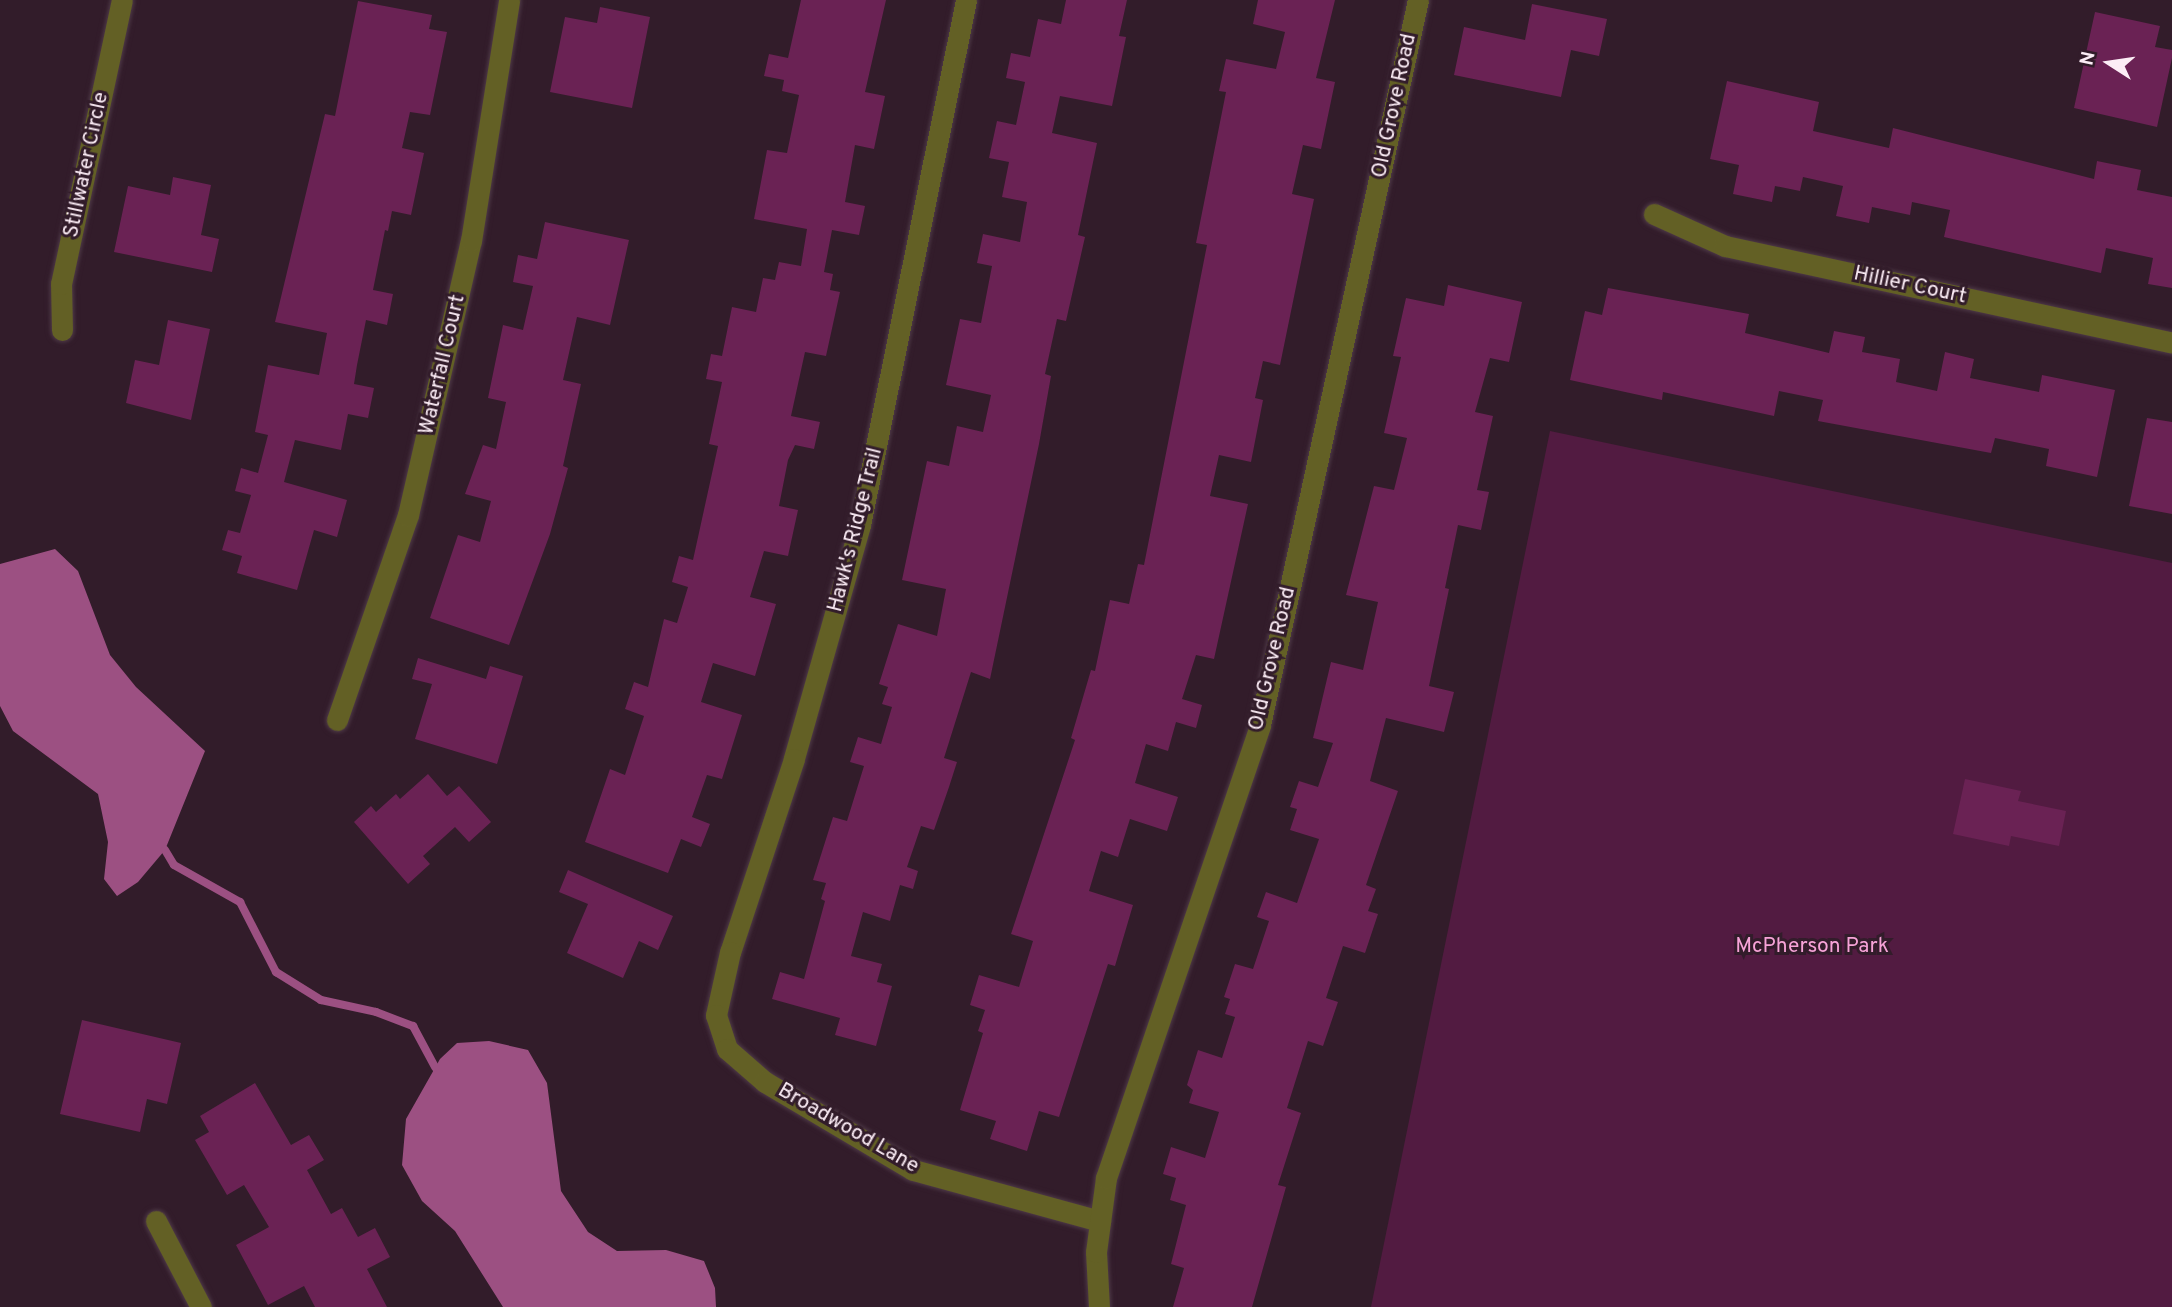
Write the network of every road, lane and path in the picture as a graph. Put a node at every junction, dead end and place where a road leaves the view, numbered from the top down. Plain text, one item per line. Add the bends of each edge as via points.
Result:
1 (122, 0) edge
2 (509, 0) edge
3 (966, 0) edge
4 (1418, 0) edge
5 (1654, 214) dead end
6 (62, 330) dead end
7 (2172, 343) edge
8 (337, 720) dead end
9 (727, 1049) joint
10 (156, 1221) dead end
11 (1100, 1221) junction
12 (201, 1307) edge
13 (1099, 1307) edge

1 - 6 street, Stillwater Circle via 61,284
2 - 8 street, Waterfall Court via 471,241 408,514
3 - 9 street, Hawk's Ridge Trail via 860,526 794,759 730,952 716,1015
4 - 11 street, Old Grove Road via 1259,725 1106,1178
5 - 7 street, Hillier Court via 1725,246
9 - 11 street, Broadwood Lane via 765,1082 914,1170
10 - 12 street
11 - 13 street, Old Grove Road via 1096,1252

